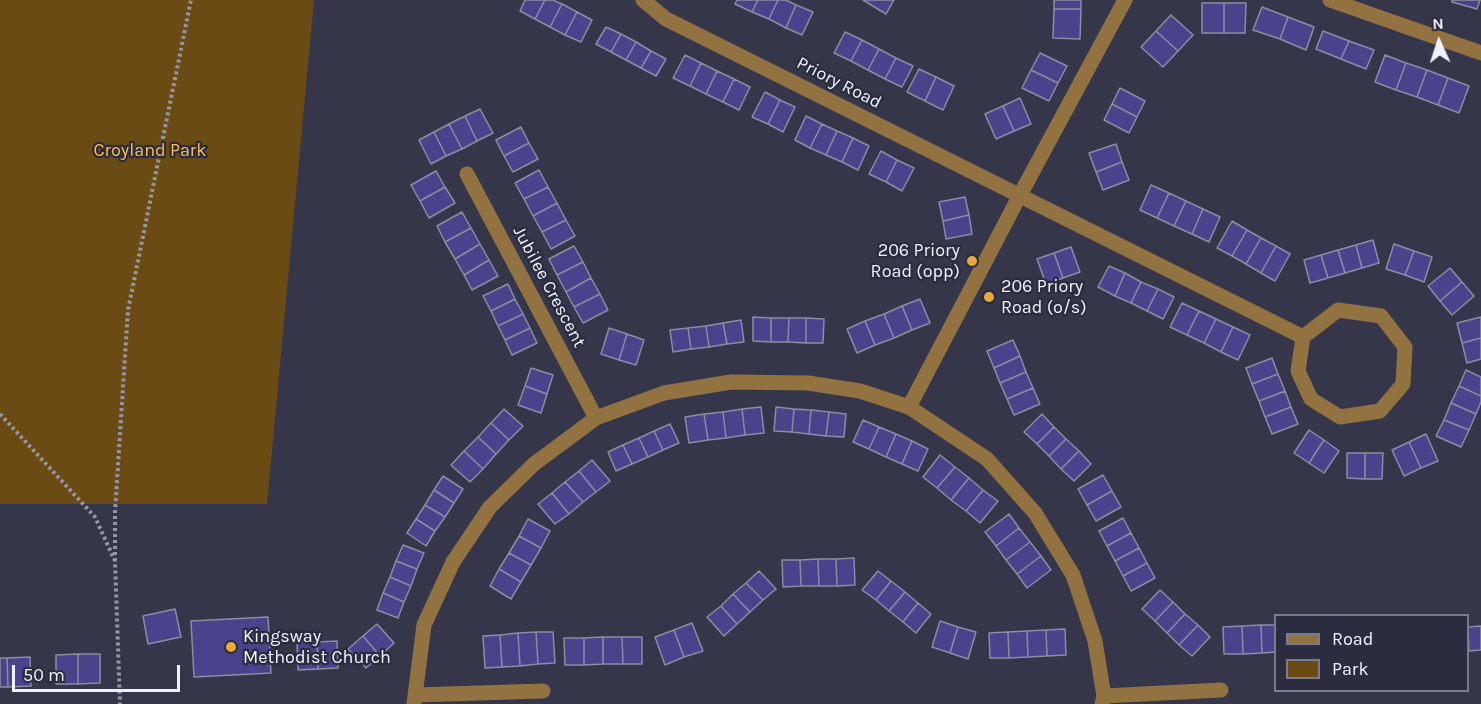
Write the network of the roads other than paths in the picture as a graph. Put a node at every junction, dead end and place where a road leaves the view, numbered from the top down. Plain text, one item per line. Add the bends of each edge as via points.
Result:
1 (643, 0) edge
2 (1125, 0) edge
3 (1330, 0) edge
4 (1481, 54) edge
5 (467, 174) dead end
6 (1020, 195) junction
7 (1304, 337) junction
8 (909, 407) junction
9 (596, 418) junction
10 (1221, 690) dead end
11 (543, 691) dead end
12 (414, 700) edge
13 (1103, 700) edge

1 - 6 street, Priory Road via 666,18
2 - 6 street
3 - 4 street
5 - 9 street, Jubilee Crescent
6 - 7 street, Priory Road
6 - 8 street
7 - 7 street via 1338,310 1381,316 1405,347 1403,384 1380,411 1340,417 1311,399 1298,371
8 - 9 street via 860,391 808,383 730,382 664,393
8 - 13 street via 987,459 1035,513 1073,575 1095,641
9 - 12 street via 534,464 490,507 453,562 424,625
10 - 13 street
11 - 12 street

